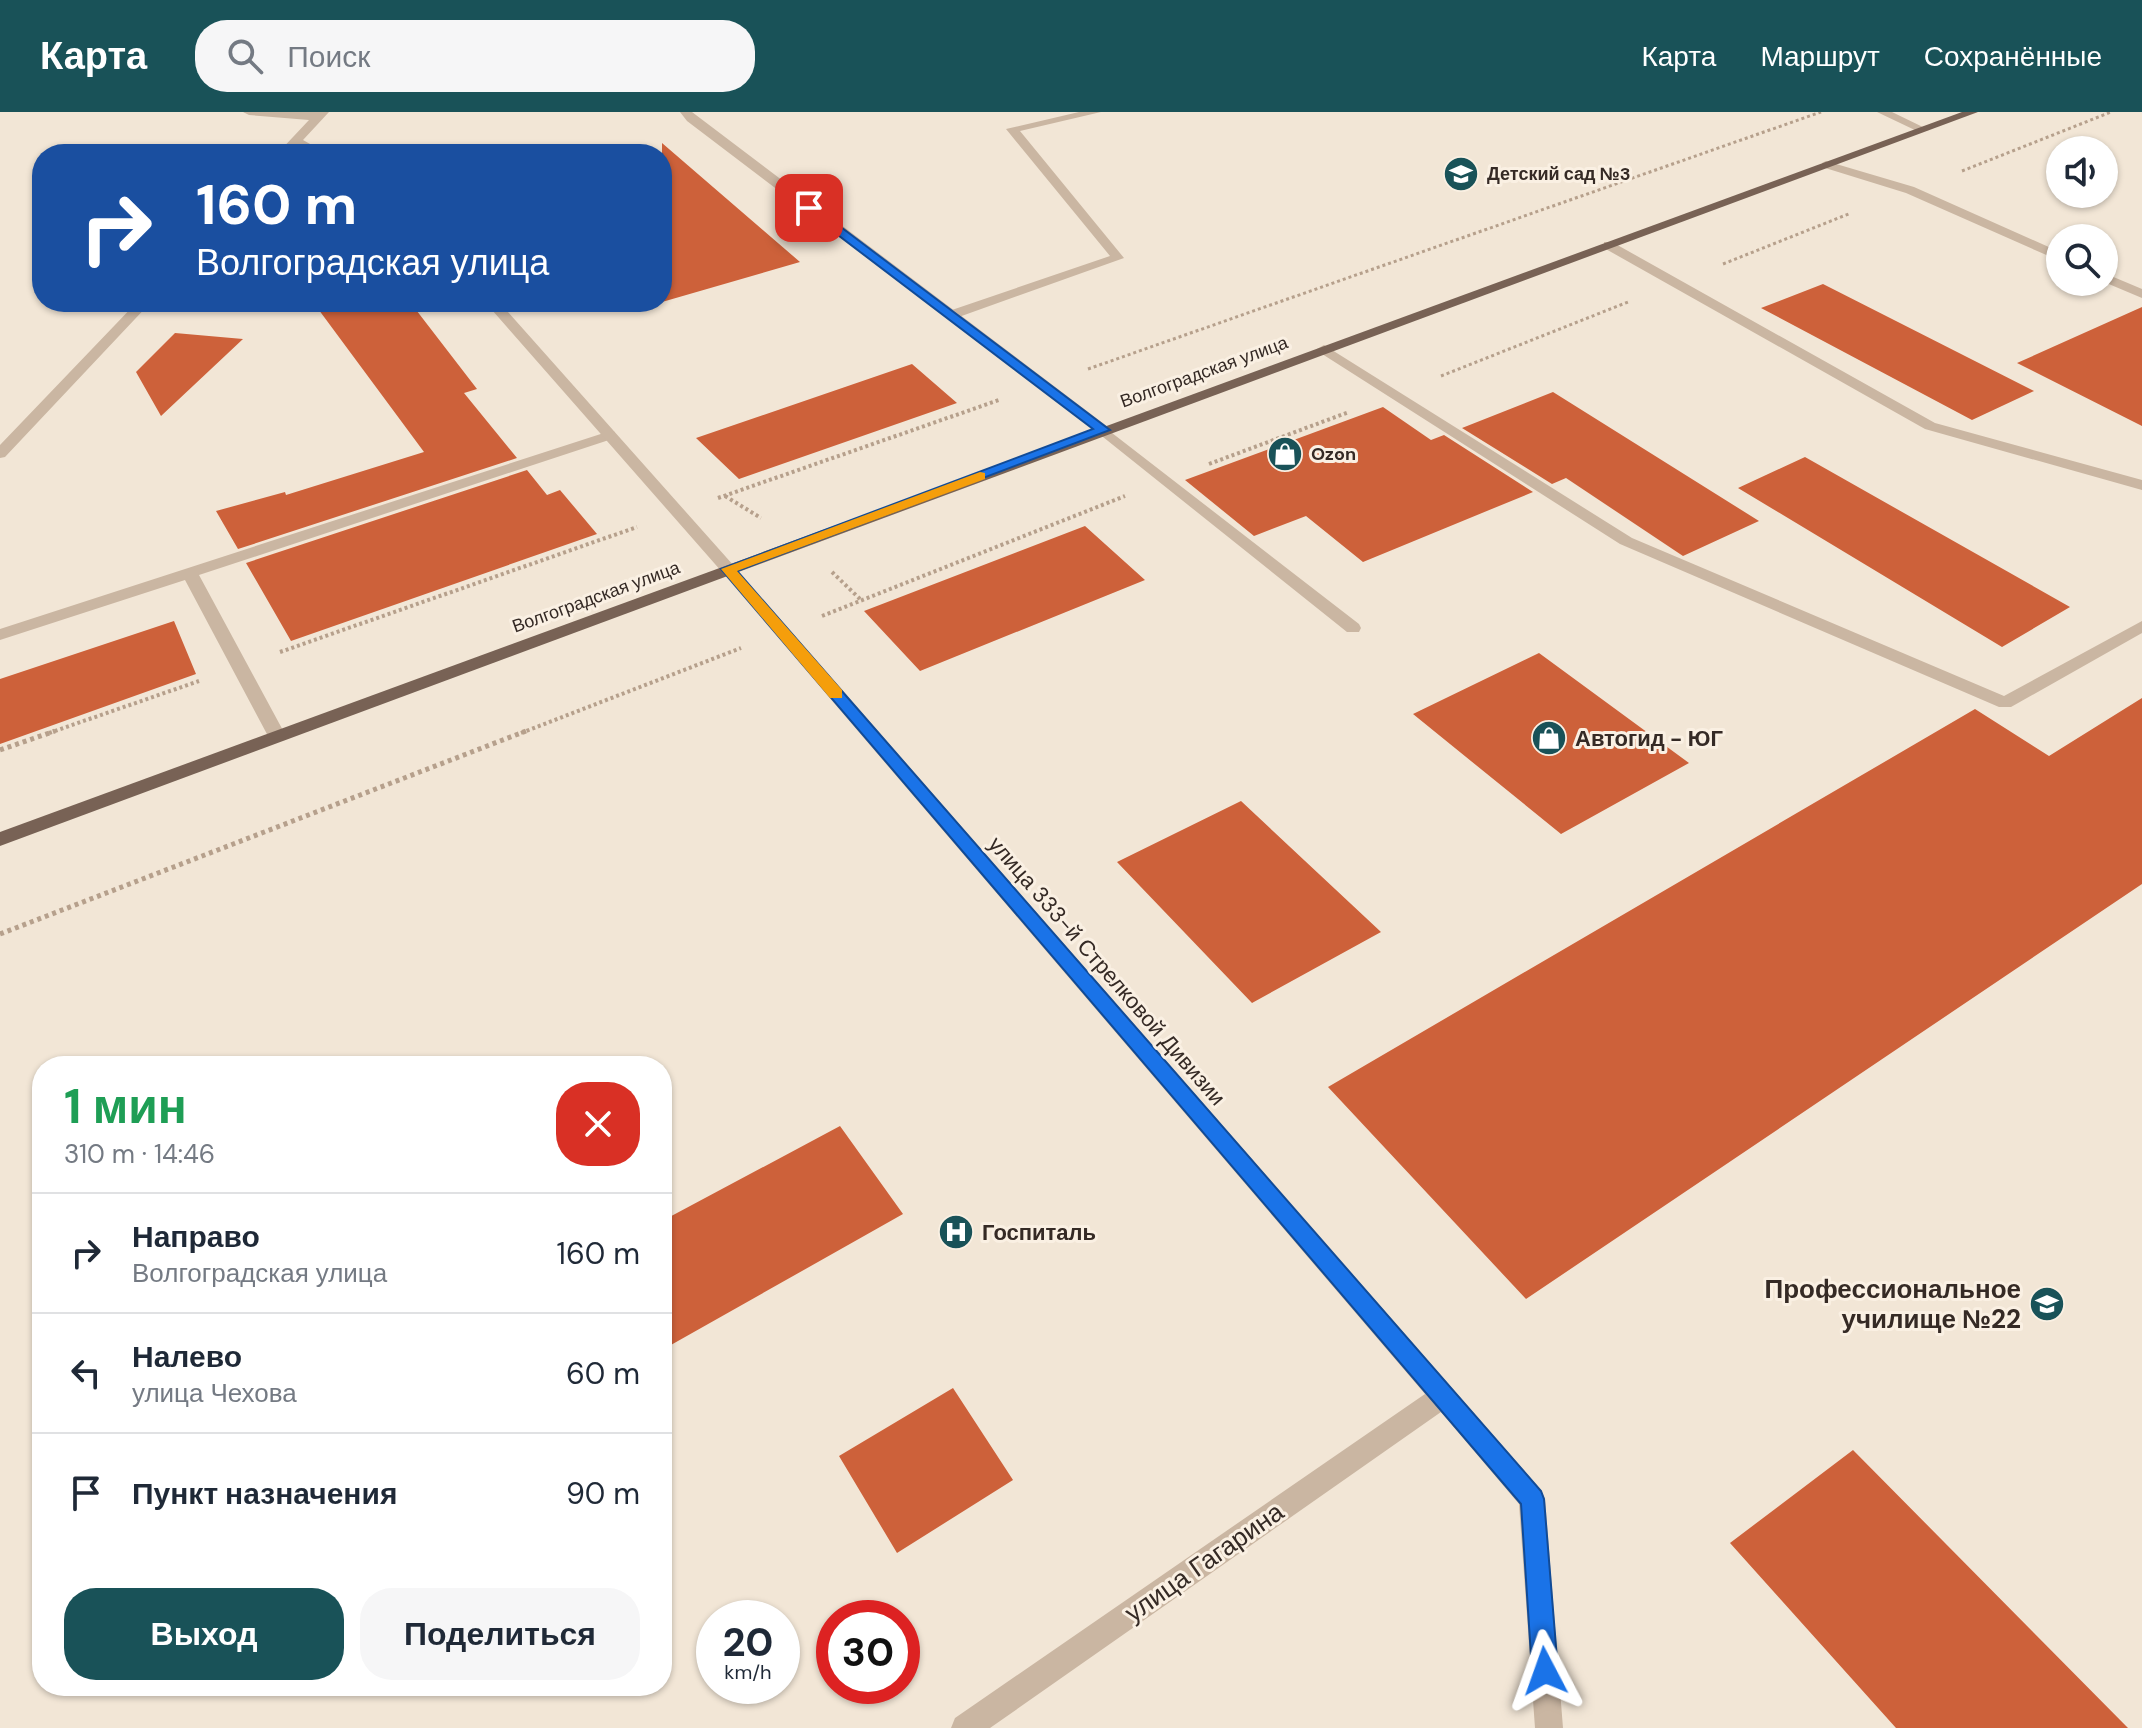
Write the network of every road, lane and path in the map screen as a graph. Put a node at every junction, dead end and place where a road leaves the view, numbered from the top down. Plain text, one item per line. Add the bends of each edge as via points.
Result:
1 (249, 112) edge
2 (686, 112) edge
3 (1095, 112) edge
4 (1821, 112) edge
5 (1883, 112) edge
6 (1972, 112) edge
7 (2111, 112) edge
8 (321, 114) edge
9 (1923, 130) junction
10 (296, 141) junction
11 (293, 144) edge
12 (302, 144) edge
13 (1826, 165) junction
14 (1910, 190) junction
15 (1608, 245) junction
16 (2046, 251) edge
17 (1675, 283) junction
18 (2118, 283) edge
19 (2142, 294) edge
20 (135, 312) edge
21 (501, 312) edge
22 (951, 315) junction
23 (1324, 349) junction
24 (1043, 385) junction
25 (1395, 394) junction
26 (1103, 430) junction
27 (610, 435) junction
28 (0, 454) edge
29 (1166, 480) junction
30 (2142, 485) edge
31 (678, 513) junction
32 (728, 569) junction
33 (190, 573) junction
34 (2142, 626) edge
35 (1353, 628) dead end
36 (782, 632) junction
37 (0, 635) edge
38 (240, 666) junction
39 (277, 736) junction
40 (0, 750) edge
41 (0, 839) edge
42 (0, 934) edge
43 (1443, 1396) junction
44 (965, 1728) edge
45 (1549, 1728) edge

1 - 8 street
2 - 22 street
3 - 22 street via 1012,129 1118,258
4 - 24 path
5 - 9 street
6 - 9 main road, Волгоградская улица
7 - 14 path
8 - 10 street
9 - 13 main road, Волгоградская улица
10 - 11 street
10 - 12 street
13 - 14 street
13 - 15 main road, Волгоградская улица
14 - 16 street
14 - 17 path
15 - 17 street
15 - 23 main road, Волгоградская улица
17 - 25 path
17 - 30 street via 1930,426
18 - 19 street
20 - 28 street
21 - 27 street, улица 333-й Стрелковой Дивизии
22 - 24 street
23 - 25 street
23 - 26 main road, Волгоградская улица
24 - 26 street
24 - 31 path
25 - 29 path
25 - 34 street via 1626,541 2005,703
26 - 29 street
26 - 32 main road, Волгоградская улица
27 - 31 street, улица 333-й Стрелковой Дивизии
27 - 33 street
29 - 35 street
29 - 36 path
31 - 32 street, улица 333-й Стрелковой Дивизии
31 - 38 path
32 - 36 street, улица 333-й Стрелковой Дивизии
32 - 39 main road, Волгоградская улица
33 - 37 street
33 - 38 street
36 - 42 path
36 - 43 street, улица 333-й Стрелковой Дивизии
38 - 39 street
38 - 40 path
39 - 41 main road, Волгоградская улица
43 - 44 street, улица Гагарина
43 - 45 street, улица 333-й Стрелковой Дивизии via 1532,1499

